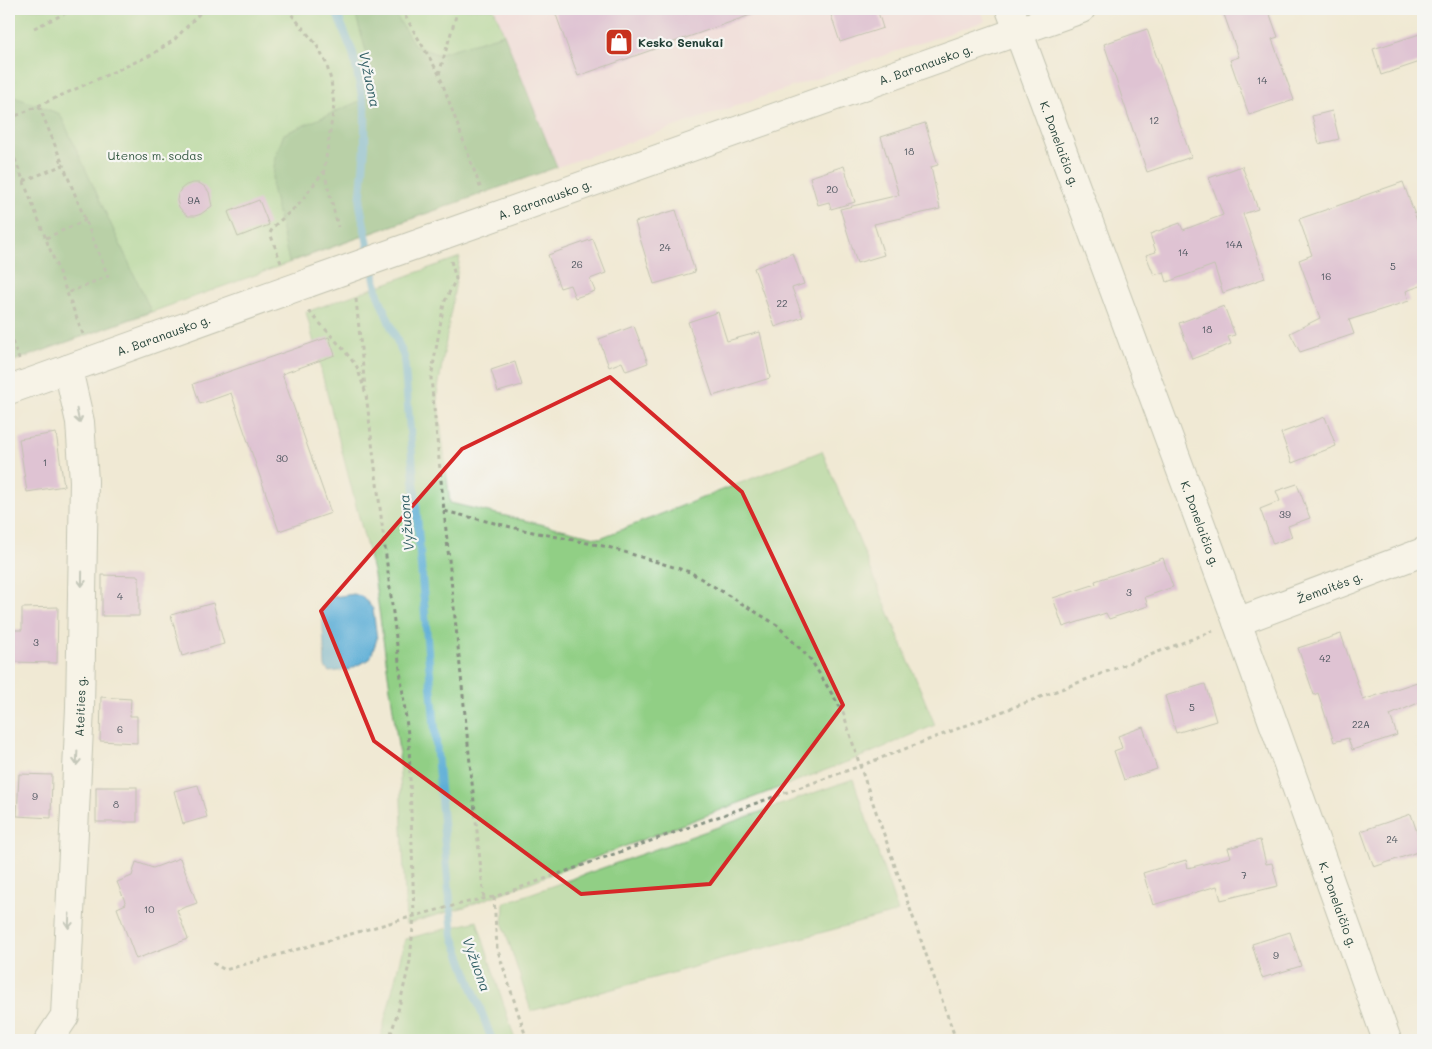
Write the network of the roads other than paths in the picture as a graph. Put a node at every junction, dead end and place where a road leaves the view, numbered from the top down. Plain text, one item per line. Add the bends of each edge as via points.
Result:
1 (1081, 9) edge
2 (1014, 20) edge
3 (68, 369) junction
4 (9, 390) edge
5 (1423, 552) edge
6 (1236, 622) junction
7 (49, 1040) edge
8 (1387, 1040) edge

1 - 2 street, A. Baranausko g.
2 - 3 street, A. Baranausko g., bridge via 491,218 447,248 299,286
2 - 6 street, K. Donelaičio g.
3 - 4 street, A. Baranausko g.
3 -> 7 street, Ateities g. via 80,422 84,480 80,708 65,1016
5 - 6 street, Žemaitės g.
6 - 8 street, K. Donelaičio g.

